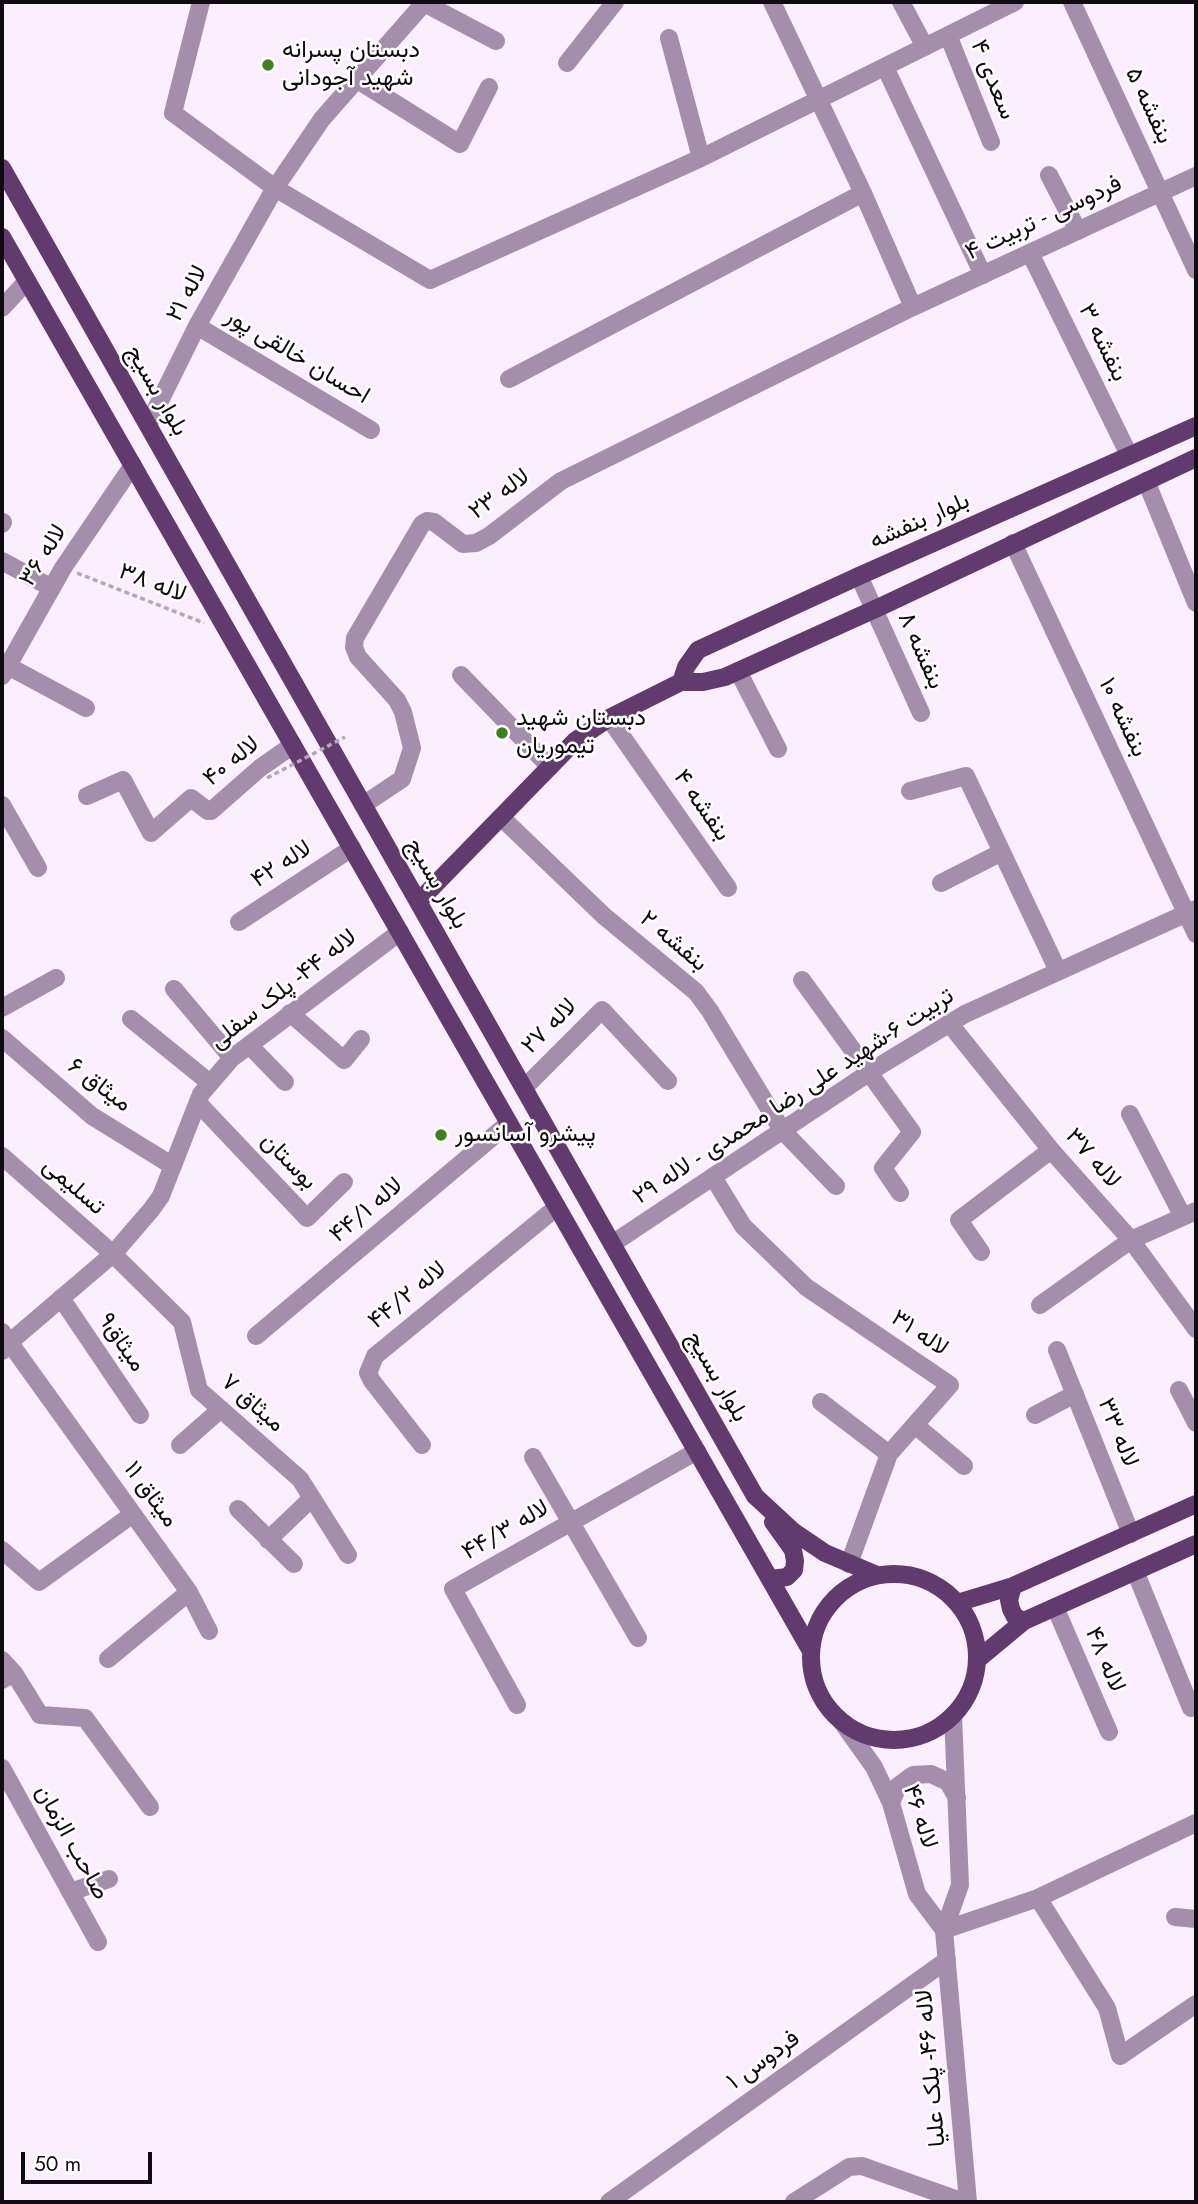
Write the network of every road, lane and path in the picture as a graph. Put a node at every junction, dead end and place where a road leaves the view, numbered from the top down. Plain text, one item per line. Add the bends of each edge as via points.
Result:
1 (201, 2) edge
2 (424, 2) edge
3 (615, 2) edge
4 (772, 2) edge
5 (901, 2) edge
6 (1015, 2) edge
7 (1072, 2) edge
8 (948, 35) junction
9 (669, 38) dead end
10 (496, 41) dead end
11 (925, 47) junction
12 (567, 63) dead end
13 (885, 66) junction
14 (356, 79) junction
15 (489, 87) dead end
16 (819, 99) junction
17 (990, 142) dead end
18 (701, 158) junction
19 (2, 168) edge
20 (1049, 175) dead end
21 (1196, 176) edge
22 (275, 188) junction
23 (1161, 192) junction
24 (863, 193) junction
25 (1078, 231) junction
26 (2, 237) edge
27 (1030, 253) junction
28 (1196, 270) edge
29 (983, 275) junction
30 (27, 281) junction
31 (913, 307) junction
32 (2, 308) edge
33 (197, 326) junction
34 (509, 379) dead end
35 (148, 425) junction
36 (1196, 426) edge
37 (371, 430) dead end
38 (1129, 456) junction
39 (1196, 458) edge
40 (133, 465) junction
41 (1146, 481) junction
42 (1013, 543) junction
43 (2, 561) edge
44 (63, 568) junction
45 (859, 576) junction
46 (52, 588) junction
47 (1196, 603) edge
48 (874, 610) junction
49 (228, 632) junction
50 (5, 671) edge
51 (738, 671) junction
52 (461, 675) dead end
53 (681, 682) junction
54 (86, 708) dead end
55 (921, 713) dead end
56 (610, 718) junction
57 (345, 737) dead end
58 (293, 745) junction
59 (778, 749) dead end
60 (550, 767) junction
61 (267, 778) dead end
62 (910, 791) dead end
63 (87, 796) dead end
64 (363, 804) junction
65 (2, 805) edge
66 (502, 818) junction
67 (352, 848) junction
68 (1002, 852) junction
69 (38, 868) dead end
70 (941, 883) dead end
71 (728, 888) dead end
72 (418, 902) junction
73 (1191, 911) edge
74 (239, 922) dead end
75 (400, 932) junction
76 (1196, 934) edge
77 (1058, 971) junction
78 (56, 978) dead end
79 (802, 980) dead end
80 (174, 989) dead end
81 (2, 1009) edge
82 (290, 1013) junction
83 (131, 1019) dead end
84 (949, 1023) junction
85 (2, 1038) edge
86 (361, 1039) dead end
87 (249, 1045) junction
88 (232, 1058) junction
89 (868, 1073) junction
90 (668, 1081) dead end
91 (285, 1082) dead end
92 (210, 1083) junction
93 (524, 1088) junction
94 (198, 1103) junction
95 (1130, 1114) dead end
96 (509, 1123) junction
97 (782, 1129) junction
98 (1051, 1150) junction
99 (2, 1156) edge
100 (173, 1166) junction
101 (712, 1177) junction
102 (344, 1182) dead end
103 (836, 1185) dead end
104 (900, 1193) dead end
105 (557, 1207) junction
106 (1189, 1214) edge
107 (1131, 1240) junction
108 (612, 1244) junction
109 (981, 1252) dead end
110 (113, 1254) junction
111 (61, 1298) junction
112 (1040, 1305) dead end
113 (1195, 1326) edge
114 (256, 1336) dead end
115 (4, 1342) edge
116 (1057, 1350) dead end
117 (1179, 1390) dead end
118 (1075, 1394) junction
119 (821, 1402) dead end
120 (221, 1409) junction
121 (141, 1415) dead end
122 (1035, 1415) dead end
123 (1196, 1423) edge
124 (915, 1425) junction
125 (180, 1445) dead end
126 (422, 1446) dead end
127 (697, 1451) junction
128 (889, 1454) junction
129 (533, 1457) dead end
130 (964, 1466) dead end
131 (755, 1496) junction
132 (312, 1498) junction
133 (1196, 1504) edge
134 (238, 1509) dead end
135 (133, 1514) junction
136 (571, 1523) junction
137 (1131, 1534) junction
138 (268, 1540) junction
139 (1196, 1544) edge
140 (2, 1550) edge
141 (348, 1555) dead end
142 (294, 1564) dead end
143 (849, 1564) junction
144 (1135, 1571) junction
145 (877, 1575) junction
146 (771, 1579) junction
147 (1013, 1586) junction
148 (189, 1592) junction
149 (957, 1603) junction
150 (1055, 1607) junction
151 (1024, 1621) junction
152 (209, 1631) dead end
153 (638, 1638) dead end
154 (811, 1651) junction
155 (108, 1659) dead end
156 (977, 1660) junction
157 (6, 1671) edge
158 (517, 1705) dead end
159 (1191, 1708) dead end
160 (953, 1715) junction
161 (842, 1722) junction
162 (1109, 1732) dead end
163 (2, 1768) edge
164 (957, 1798) junction
165 (891, 1803) junction
166 (150, 1807) dead end
167 (1196, 1823) edge
168 (109, 1879) dead end
169 (70, 1892) junction
170 (1038, 1899) junction
171 (1175, 1917) dead end
172 (1196, 1919) edge
173 (944, 1930) junction
174 (98, 1942) dead end
175 (947, 1959) junction
176 (1196, 2004) edge
177 (609, 2202) edge
178 (794, 2202) edge
179 (966, 2202) edge

1 - 22 street via 173,113
2 - 10 street
2 - 14 street, لاله ۲۱
3 - 12 street
4 - 16 street
5 - 11 street
6 - 8 street
7 - 23 street, بنفشه ۵
8 - 11 street
8 - 17 street, سعدی ۴
9 - 18 street
11 - 13 street
13 - 16 street
13 - 29 street
14 - 15 street via 460,144
14 - 22 street, لاله ۲۱
16 - 18 street
16 - 24 street
18 - 22 street via 430,279
19 - 35 main road, بلوار بسیج
20 - 25 street
21 - 23 street, فردوسی - تربیت ۴
22 - 33 street, لاله ۲۱
23 - 25 street, فردوسی - تربیت ۴
23 - 28 street, بنفشه ۵
24 - 31 street
24 - 34 street
25 - 27 street, فردوسی - تربیت ۴
26 - 30 main road
27 - 29 street, فردوسی - تربیت ۴
27 - 38 street, بنفشه ۳
29 - 31 street, فردوسی - تربیت ۴
30 - 32 street
30 - 40 main road
31 - 64 street, لاله ۲۳ via 561,481 476,543 463,544 434,522 422,524 355,638 358,657 397,700 412,748 402,779
33 - 35 street, لاله ۲۱
33 - 37 street, احسان خالقی پور
35 - 64 main road, بلوار بسیج
36 - 38 main road, بلوار بنفشه
38 - 45 main road, بلوار بنفشه
39 - 41 main road
40 - 44 street, لاله ۳۶
40 - 49 main road
41 - 42 main road
41 - 47 street
42 - 48 main road
42 - 73 street, بنفشه ۱۰
43 - 46 street
44 - 46 street, لاله ۳۶
44 - 49 path, لاله ۳۸
45 - 48 street, بنفشه ۸
45 - 53 main road, بلوار بنفشه via 698,650
46 - 50 street, لاله ۳۶
48 - 51 main road
48 - 55 street, بنفشه ۸
49 - 58 main road
50 - 54 street
51 - 53 main road via 703,682
51 - 59 street
52 - 60 street
53 - 56 main road
56 - 60 main road via 575,741
56 - 71 street, بنفشه ۴
57 - 61 path, bridge
58 - 63 street, لاله ۴۰ via 211,811 191,798 151,833 123,780
58 - 67 main road
60 - 66 main road
62 - 68 street via 966,776
64 - 72 main road, بلوار بسیج
65 - 69 street
66 - 72 main road
66 - 97 street, بنفشه ۲ via 604,916 696,992
67 - 74 street, لاله ۴۲
67 - 75 main road
68 - 70 street
68 - 77 street
72 - 93 main road, بلوار بسیج
73 - 76 street, بنفشه ۱۰
73 - 77 street, تربیت ۶-شهید علی رضا محمدی - لاله ۲۹
75 - 82 street, لاله ۴۴- پلک سفلی
75 - 96 main road
77 - 84 street, تربیت ۶-شهید علی رضا محمدی - لاله ۲۹
78 - 81 street
79 - 89 street
80 - 88 street
82 - 86 street via 344,1060
82 - 87 street, لاله ۴۴- پلک سفلی
83 - 92 street
84 - 89 street, تربیت ۶-شهید علی رضا محمدی - لاله ۲۹
84 - 98 street, لاله ۳۷
85 - 100 street, میثاق ۶ via 92,1116
87 - 88 street, لاله ۴۴- پلک سفلی
87 - 91 street
88 - 92 street, لاله ۴۴- پلک سفلی
89 - 97 street, تربیت ۶-شهید علی رضا محمدی - لاله ۲۹
89 - 104 street via 912,1132 883,1168
90 - 93 street, لاله ۲۷ via 602,1010
92 - 94 street, لاله ۴۴- پلک سفلی
93 - 108 main road, بلوار بسیج
94 - 100 street, لاله ۴۴- پلک سفلی
94 - 102 street, بوستان via 307,1218
95 - 106 street
96 - 105 main road
96 - 114 street, لاله ۴۴/۱
97 - 101 street, تربیت ۶-شهید علی رضا محمدی - لاله ۲۹
97 - 103 street, بنفشه ۲
98 - 107 street, لاله ۳۷
98 - 109 street via 959,1220
99 - 110 street, تسلیمی
100 - 110 street, لاله ۴۴- پلک سفلی via 161,1196
101 - 108 street, تربیت ۶-شهید علی رضا محمدی - لاله ۲۹
101 - 124 street, لاله ۳۱ via 743,1226 806,1287 950,1385
105 - 126 street, لاله ۴۴/۲ via 374,1356 368,1373 372,1381
105 - 127 main road
106 - 107 street
107 - 112 street
107 - 113 street, لاله ۳۷
108 - 131 main road, بلوار بسیج
110 - 111 street, لاله ۴۴- پلک سفلی
110 - 120 street, میثاق ۷ via 182,1322 199,1390
111 - 115 street, لاله ۴۴- پلک سفلی
111 - 121 street, میثاق۹
115 - 135 street, میثاق ۱۱
116 - 118 street, لاله ۳۳
117 - 123 street
118 - 122 street
118 - 137 street, لاله ۳۳
119 - 128 street
120 - 125 street
120 - 132 street, میثاق ۷ via 300,1479
124 - 128 street, لاله ۳۱
124 - 130 street
127 - 136 street, لاله ۴۴/۳
127 - 146 main road
128 - 143 street, لاله ۳۱
129 - 136 street
131 - 143 main road, بلوار بسیج via 794,1532
131 - 146 main road via 793,1550 794,1570 787,1577
132 - 138 street
132 - 141 street, میثاق ۷
133 - 137 main road
134 - 138 street
135 - 140 street via 39,1582
135 - 148 street, میثاق ۱۱
136 - 153 street
136 - 158 street, لاله ۴۴/۳ via 453,1589
137 - 147 main road
138 - 142 street
139 - 144 main road
143 - 145 main road, بلوار بسیج
144 - 150 main road
144 - 159 street
145 - 149 main road via 921,1578
145 - 154 main road via 852,1585 831,1602 817,1625
146 - 154 main road
147 - 149 main road
147 - 151 main road via 1011,1609 1015,1618
148 - 152 street, میثاق ۱۱
148 - 155 street
149 - 156 main road via 975,1639
150 - 151 main road
150 - 162 street, لاله ۴۸
151 - 156 main road
154 - 161 main road via 813,1678 824,1702
156 - 160 main road via 966,1699
157 - 166 street via 40,1716 85,1718
160 - 161 main road via 934,1730 887,1740
160 - 164 street
161 - 165 street, لاله ۴۶ via 874,1767
163 - 169 street, صاحب الزمان
164 - 165 street via 948,1782 931,1774 913,1775 898,1786
164 - 173 street via 960,1885
165 - 173 street, لاله ۴۶ via 918,1894
167 - 170 street
168 - 169 street
169 - 174 street, صاحب الزمان
170 - 173 street
170 - 176 street via 1108,2008 1120,2056
171 - 172 street
173 - 175 street, لاله ۴۶- پلک علیا
175 - 177 street, فردوس ۱
175 - 179 street, لاله ۴۶- پلک علیا
178 - 179 street via 849,2166 862,2166

